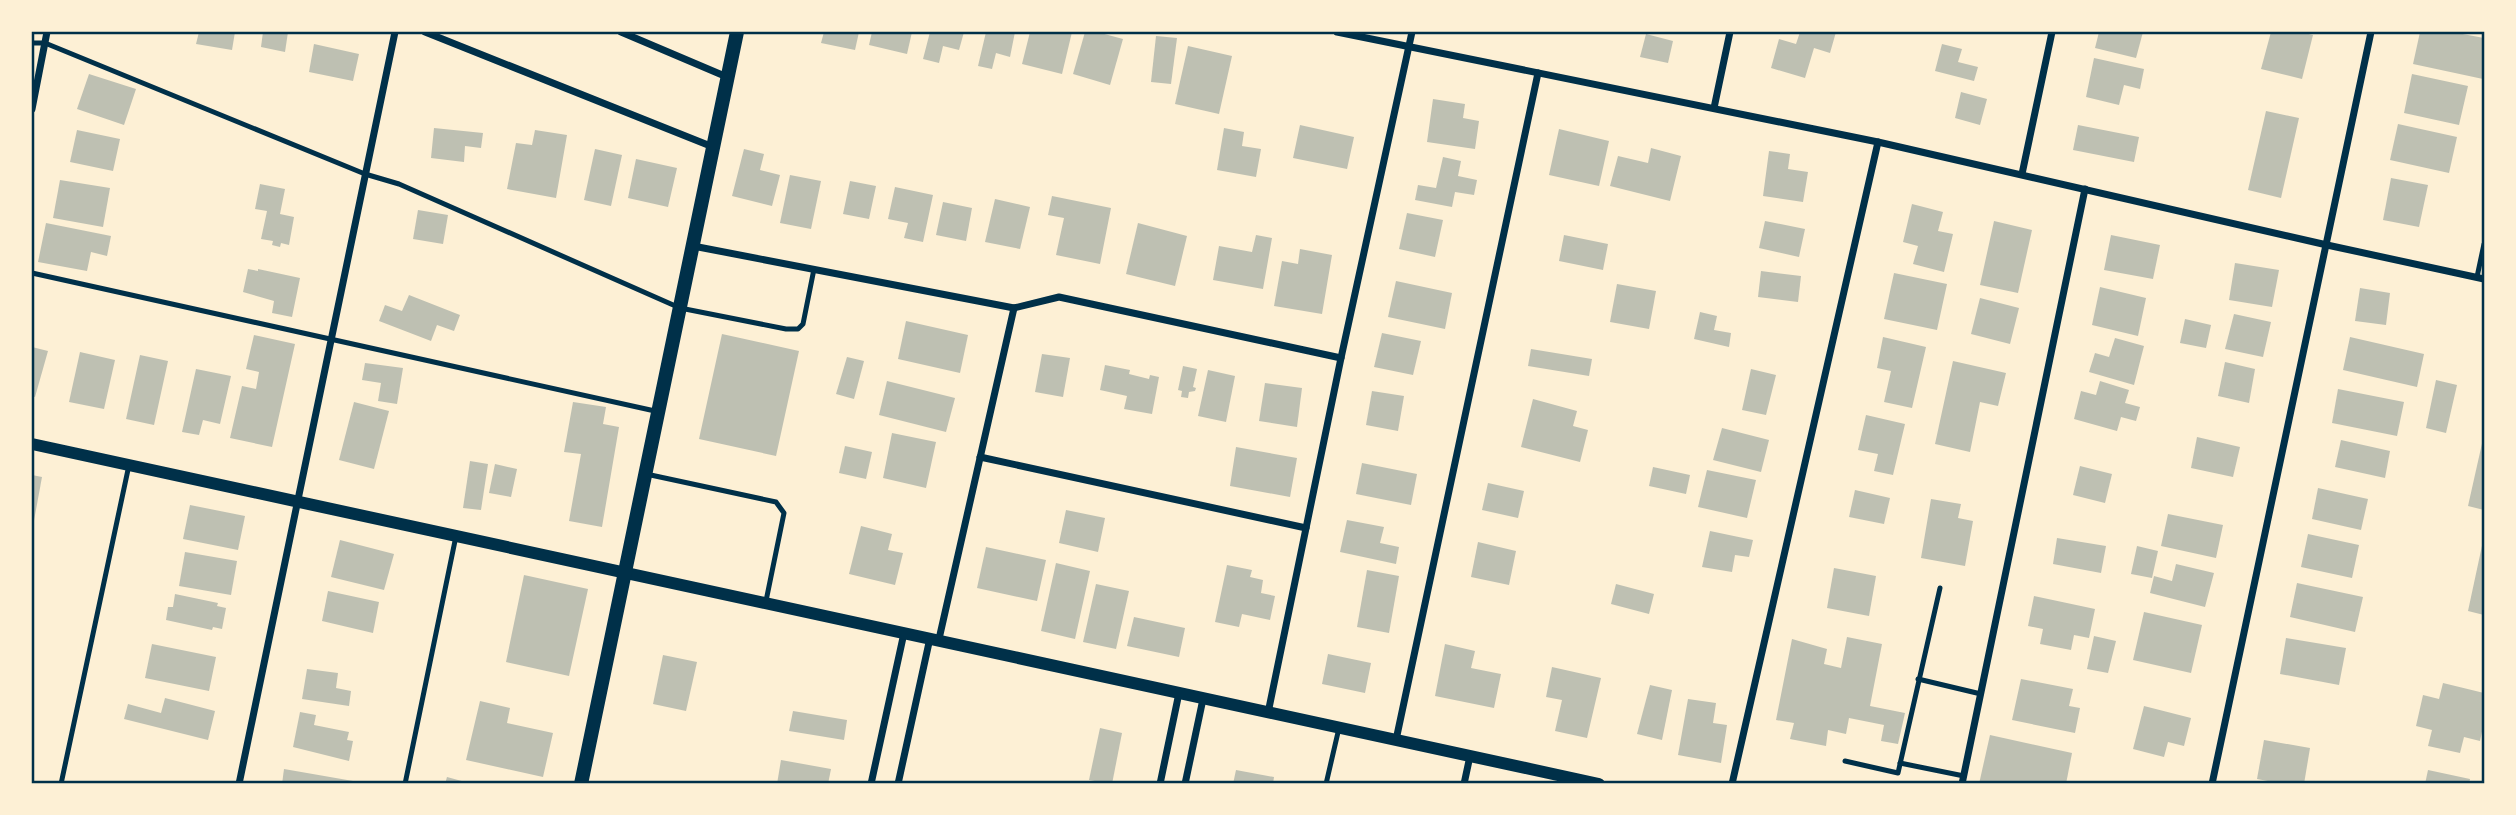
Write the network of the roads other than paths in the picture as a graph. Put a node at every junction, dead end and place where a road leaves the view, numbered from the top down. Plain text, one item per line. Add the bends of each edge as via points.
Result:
1 (47, 32) edge
2 (394, 32) edge
3 (425, 32) edge
4 (621, 32) edge
5 (737, 32) edge
6 (1337, 32) edge
7 (1412, 32) edge
8 (1730, 32) edge
9 (2052, 32) edge
10 (2371, 32) edge
11 (32, 43) edge
12 (45, 43) junction
13 (1408, 47) junction
14 (1538, 74) junction
15 (727, 77) junction
16 (1714, 108) junction
17 (32, 109) edge
18 (1878, 142) junction
19 (713, 147) junction
20 (365, 174) junction
21 (2022, 174) junction
22 (2085, 189) junction
23 (2484, 244) edge
24 (2327, 245) junction
25 (693, 246) junction
26 (814, 269) junction
27 (32, 273) edge
28 (2481, 278) edge
29 (680, 308) junction
30 (1014, 308) junction
31 (332, 339) junction
32 (1341, 358) junction
33 (658, 412) junction
34 (32, 444) edge
35 (980, 457) junction
36 (129, 465) junction
37 (646, 474) junction
38 (299, 501) junction
39 (1306, 528) junction
40 (456, 535) junction
41 (626, 572) junction
42 (1940, 588) dead end
43 (766, 601) junction
44 (904, 633) junction
45 (934, 638) junction
46 (1918, 679) junction
47 (1179, 693) junction
48 (1981, 694) junction
49 (1203, 699) junction
50 (1268, 713) junction
51 (1339, 728) junction
52 (1396, 740) junction
53 (1470, 756) junction
54 (1845, 761) dead end
55 (1900, 763) junction
56 (1963, 779) edge
57 (61, 783) edge
58 (239, 783) edge
59 (405, 783) edge
60 (581, 783) edge
61 (871, 783) edge
62 (898, 783) edge
63 (1160, 783) edge
64 (1185, 783) edge
65 (1326, 783) edge
66 (1464, 783) edge
67 (1599, 783) edge
68 (1732, 783) edge
69 (2212, 783) edge

1 - 12 street
2 - 20 street
3 - 19 street
4 - 15 street
5 - 15 main road
6 - 13 street
7 - 13 street
8 - 16 street
9 - 21 street
10 - 24 street
11 - 12 lane
12 - 17 street
12 - 20 lane
13 - 14 street
13 - 32 street
14 - 16 street
14 - 52 street
15 - 19 main road
16 - 18 street
18 - 21 street
18 - 68 street
19 - 25 main road
20 - 29 lane via 400,184
20 - 31 street
21 - 22 street
22 - 24 street
22 - 48 street
23 - 28 lane
24 - 28 street
24 - 69 street
25 - 26 street
25 - 29 main road
26 - 29 lane via 803,324 798,329
26 - 30 street
27 - 31 lane
29 - 33 main road
30 - 32 street via 1059,297
30 - 35 street
31 - 33 lane
31 - 38 street
32 - 39 street
33 - 37 main road
34 - 36 street
35 - 39 street
35 - 45 street
36 - 38 street
36 - 57 lane
37 - 41 main road
37 - 43 lane via 776,502 785,513
38 - 40 street
38 - 58 street
39 - 50 street
40 - 41 street
40 - 59 lane
41 - 43 street
41 - 60 main road
42 - 46 lane
43 - 44 street
44 - 45 street
44 - 61 street
45 - 47 street
45 - 62 street
46 - 48 lane
46 - 55 lane
47 - 49 street
47 - 63 street
48 - 56 street
49 - 50 street
49 - 64 street
50 - 51 street
51 - 52 street
51 - 65 lane
52 - 53 street
53 - 66 street
53 - 67 street
54 - 55 lane via 1898,773
55 - 56 lane

